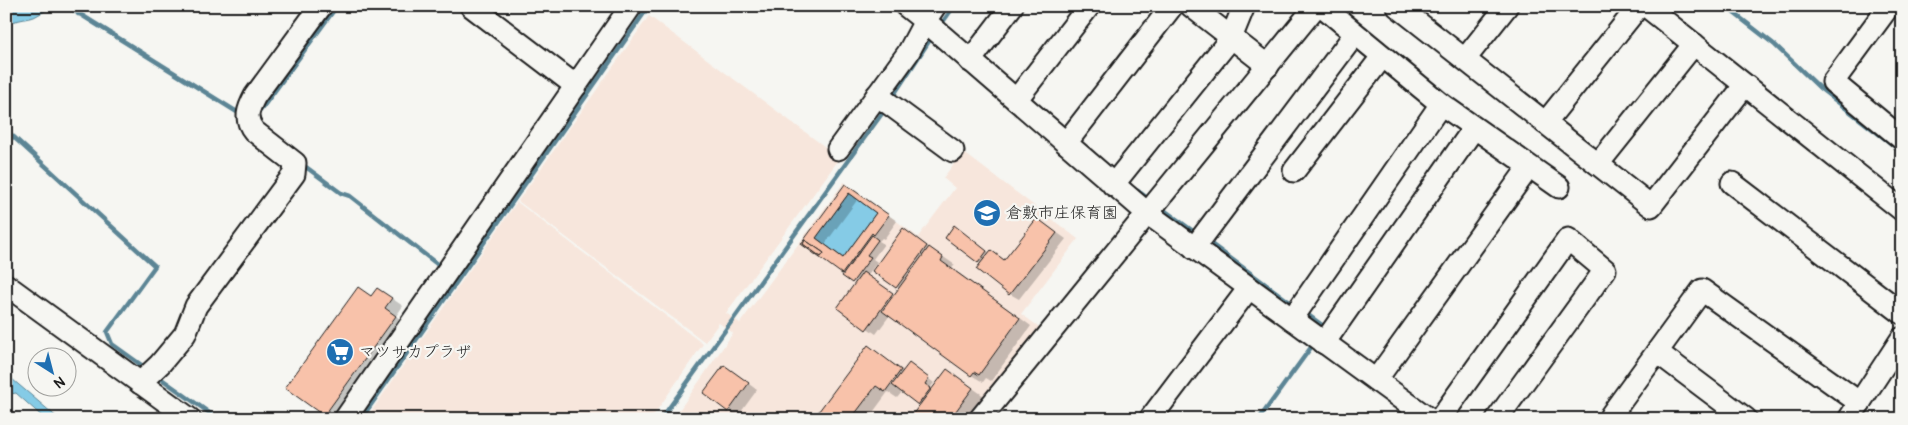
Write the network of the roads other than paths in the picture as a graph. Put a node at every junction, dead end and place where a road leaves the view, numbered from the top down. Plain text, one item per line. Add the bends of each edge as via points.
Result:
1 (321, 6) edge
2 (471, 6) edge
3 (631, 6) edge
4 (906, 6) edge
5 (1012, 6) edge
6 (1089, 6) edge
7 (1172, 6) edge
8 (1192, 6) edge
9 (1244, 6) edge
10 (1316, 6) edge
11 (1322, 6) edge
12 (1507, 6) edge
13 (1639, 6) edge
14 (1646, 6) edge
15 (1889, 6) edge
16 (1407, 9) edge
17 (934, 23) edge
18 (1355, 34) junction
19 (1231, 38) junction
20 (1694, 44) junction
21 (1382, 57) junction
22 (1464, 59) junction
23 (970, 62) junction
24 (1268, 66) junction
25 (580, 80) junction
26 (1746, 85) junction
27 (1016, 100) junction
28 (886, 102) junction
29 (1441, 104) junction
30 (1545, 123) junction
31 (1474, 128) junction
32 (1902, 139) edge
33 (1066, 144) junction
34 (838, 150) dead end
35 (953, 151) dead end
36 (1598, 164) junction
37 (1529, 166) junction
38 (1294, 171) dead end
39 (1732, 183) dead end
40 (1114, 184) junction
41 (1559, 187) dead end
42 (1152, 207) junction
43 (1902, 210) edge
44 (1199, 241) junction
45 (6, 285) edge
46 (1249, 288) junction
47 (1297, 312) junction
48 (1902, 313) edge
49 (1902, 338) edge
50 (1324, 342) junction
51 (1657, 352) junction
52 (148, 376) junction
53 (1376, 380) junction
54 (1855, 411) edge
55 (190, 419) edge
56 (345, 419) edge
57 (980, 419) edge
58 (1150, 419) edge
59 (1430, 419) edge
60 (1440, 419) edge
61 (1497, 419) edge
62 (1617, 419) edge
63 (1746, 419) edge

1 - 52 street via 255,96 247,112 254,131 295,163 294,174 196,306 185,334
2 - 25 street
3 - 25 street
4 - 17 street
5 - 23 street
6 - 27 street
7 - 33 street
8 - 19 street
9 - 19 street
10 - 24 street
11 - 18 street
12 - 22 street
13 - 30 street
14 - 20 street
15 - 32 street via 1833,82
16 - 22 street
17 - 23 street
17 - 28 street via 908,53
18 - 21 street
18 - 44 street
19 - 24 street
19 - 40 street
20 - 26 street
20 - 36 street
21 - 29 street
21 - 38 street
22 - 30 street
23 - 27 street
24 - 42 street
25 - 56 street
26 - 36 street via 1651,206
26 - 43 street
27 - 33 street
28 - 34 street
28 - 35 street
29 - 31 street
29 - 47 street
30 - 36 street
31 - 37 street
31 - 50 street
33 - 40 street
37 - 41 street
37 - 53 street
39 - 48 street
40 - 42 street
42 - 44 street
42 - 57 street
44 - 46 street
45 - 52 street
46 - 47 street
46 - 58 street
47 - 50 street
49 - 54 street
50 - 53 street
51 - 54 street via 1702,290
51 - 62 street via 1611,415
51 - 63 street
52 - 55 street
53 - 59 street
60 - 61 street via 1568,239 1605,270

